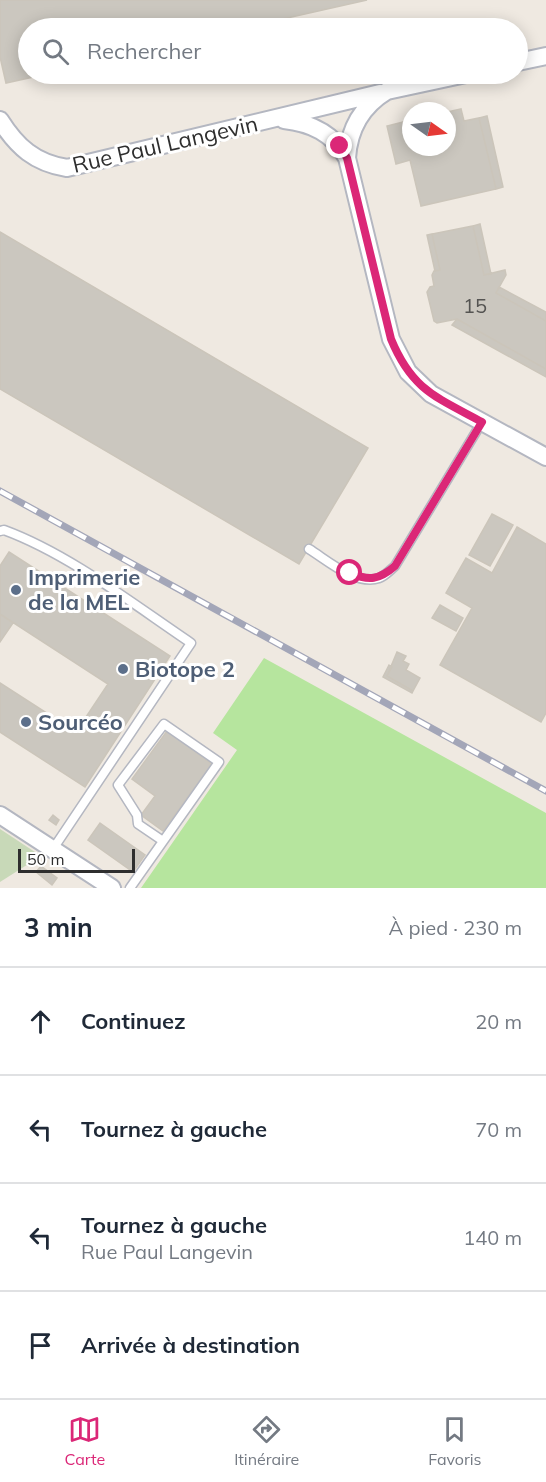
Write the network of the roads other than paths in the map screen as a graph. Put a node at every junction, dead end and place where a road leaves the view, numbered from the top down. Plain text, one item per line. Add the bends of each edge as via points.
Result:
1 (546, 56) edge
2 (528, 60) edge
3 (420, 84) edge
4 (387, 91) junction
5 (277, 119) junction
6 (0, 120) edge
7 (347, 158) junction
8 (482, 422) junction
9 (546, 457) edge
10 (0, 531) edge
11 (309, 549) dead end
12 (0, 815) edge
13 (163, 841) junction
14 (56, 851) junction
15 (112, 888) edge
16 (130, 888) edge

1 - 2 street
3 - 4 street, Rue Paul Langevin
4 - 5 street, Rue Paul Langevin
4 - 7 street, Rue Paul Langevin via 359,118 348,143
5 - 6 street, Rue Paul Langevin via 67,168 50,165 25,152
5 - 7 street, Rue Paul Langevin via 299,122 323,132
7 - 8 street, Rue Paul Langevin via 391,339 399,357 420,385
8 - 9 street, Rue Paul Langevin
8 - 11 lane via 395,566 380,578 365,579 350,573
10 - 14 lane via 22,536 191,643
12 - 14 street
13 - 13 lane via 219,762 164,724 118,786 137,815 138,824
13 - 16 lane
14 - 15 street

